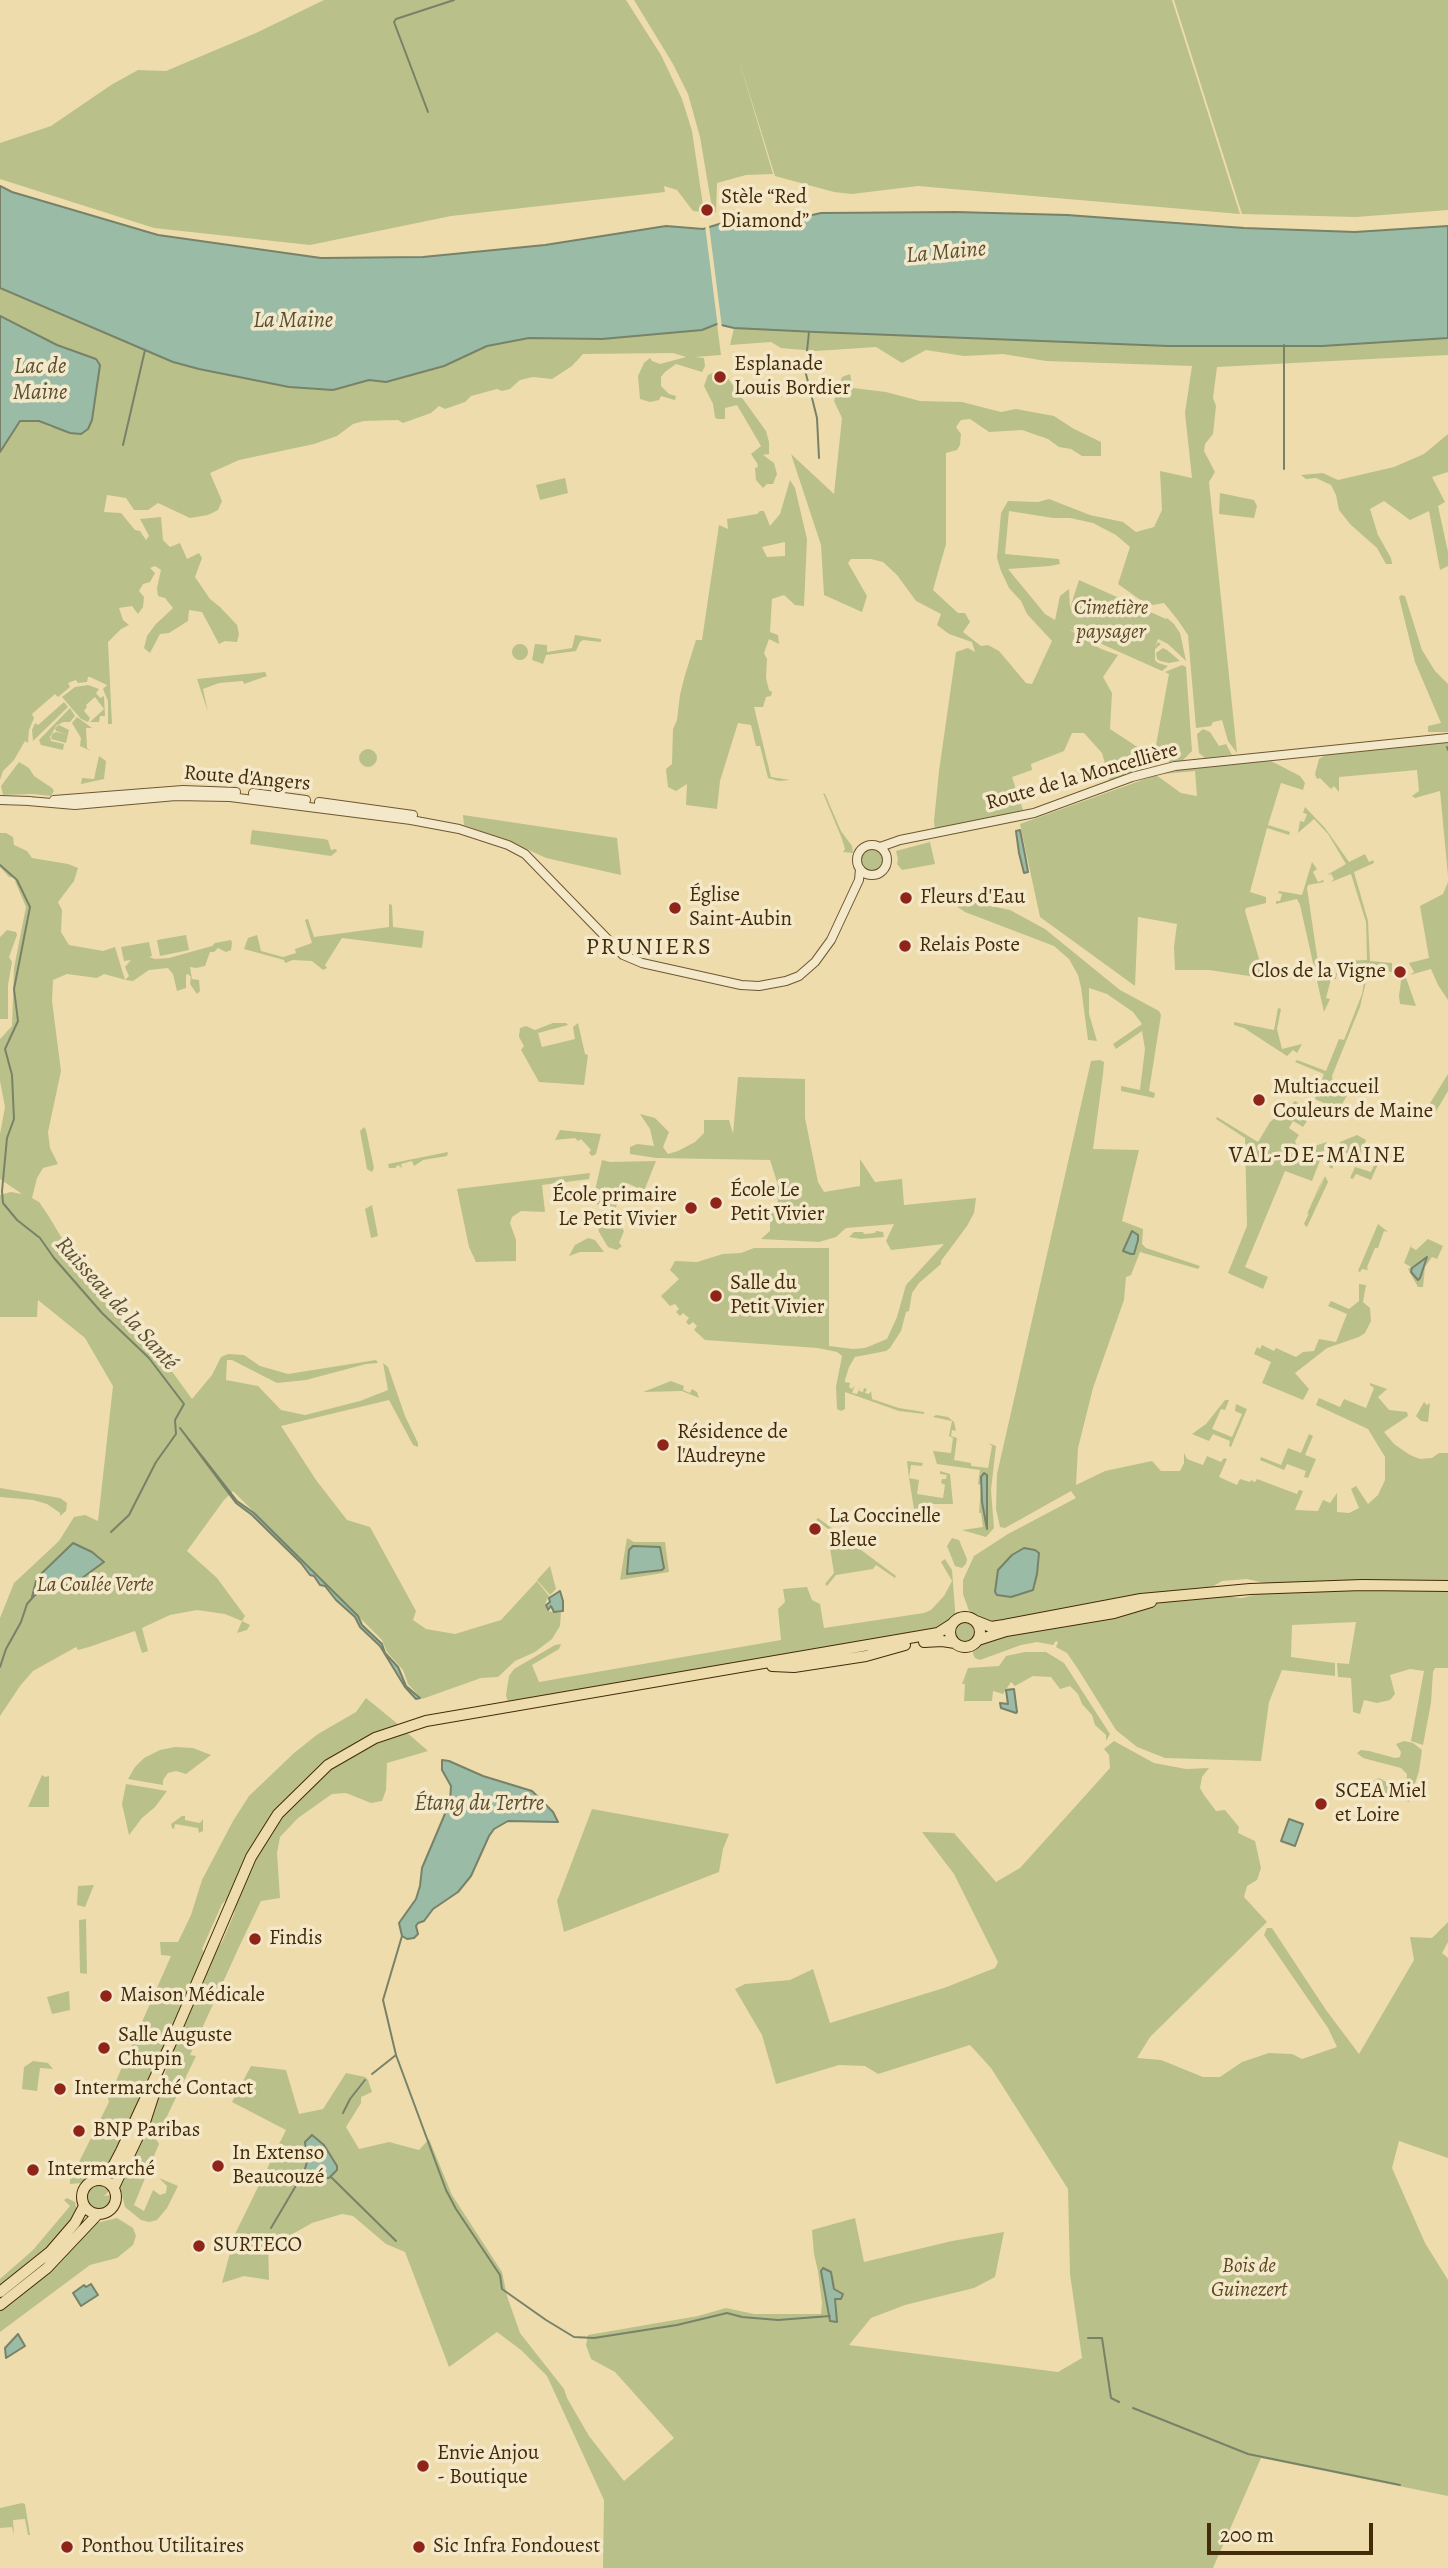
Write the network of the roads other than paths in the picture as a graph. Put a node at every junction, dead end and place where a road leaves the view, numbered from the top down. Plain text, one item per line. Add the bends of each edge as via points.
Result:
1 (1448, 738) edge
2 (0, 800) edge
3 (894, 844) junction
4 (880, 847) junction
5 (887, 856) junction
6 (864, 872) junction
7 (1448, 1586) edge
8 (1158, 1599) junction
9 (976, 1621) junction
10 (952, 1624) junction
11 (978, 1640) junction
12 (955, 1643) junction
13 (751, 1666) junction
14 (170, 2045) junction
15 (102, 2180) junction
16 (114, 2188) junction
17 (85, 2206) junction
18 (97, 2215) junction
19 (0, 2292) edge
20 (0, 2305) edge

1 - 3 street, Route de la Moncellière via 1175,766 1034,813
2 - 6 street, Route d'Angers via 75,805 176,796 230,797 459,829 525,854 624,955 741,985 786,981 815,962 831,940
3 - 4 street, Route de la Moncellière
3 - 5 street
4 - 5 street
4 - 6 street via 862,849 857,859
5 - 6 street via 885,870 876,875
7 - 8 main road via 1250,1589
8 - 9 main road via 991,1627
8 - 11 main road via 1114,1613
9 - 10 main road via 962,1616
9 - 11 main road via 981,1630
10 - 12 main road via 950,1634
10 - 13 main road via 938,1633
11 - 12 main road via 966,1647
12 - 13 main road via 899,1646 794,1667
13 - 14 main road via 426,1721 374,1738 328,1765 278,1814 251,1857
14 - 15 main road via 121,2151
14 - 16 main road via 145,2122
15 - 16 main road
15 - 17 main road via 84,2189
16 - 18 main road via 115,2206
17 - 18 main road
17 - 19 main road via 50,2252
18 - 20 main road via 47,2268

